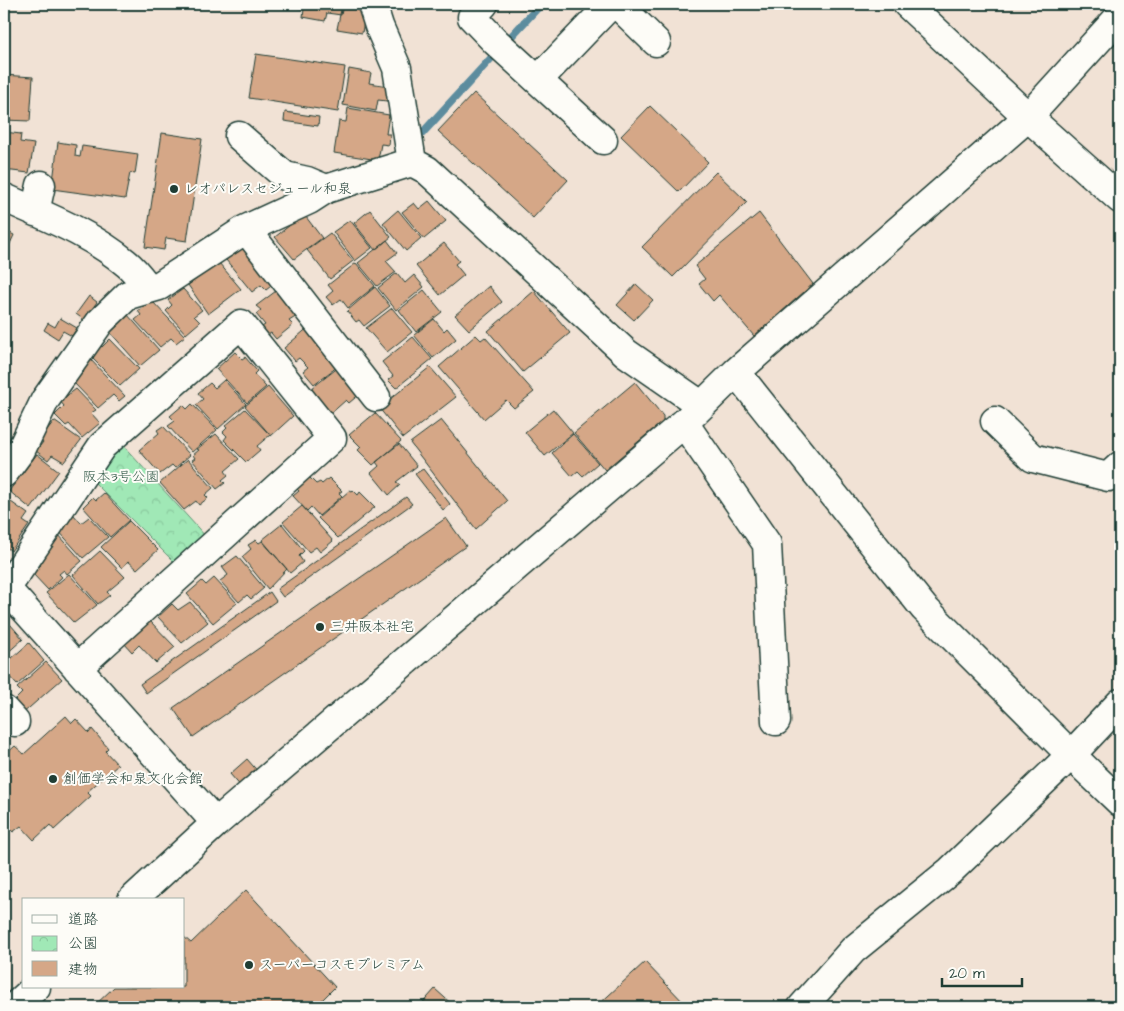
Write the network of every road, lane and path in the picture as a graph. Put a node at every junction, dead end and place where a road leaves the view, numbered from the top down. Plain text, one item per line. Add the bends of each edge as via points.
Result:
1 (372, 4) edge
2 (484, 4) edge
3 (611, 4) edge
4 (617, 4) edge
5 (907, 4) edge
6 (1120, 16) edge
7 (656, 42) dead end
8 (538, 80) junction
9 (1028, 117) junction
10 (240, 136) dead end
11 (603, 140) dead end
12 (412, 162) junction
13 (40, 185) dead end
14 (326, 189) junction
15 (5, 198) dead end
16 (1120, 200) edge
17 (35, 212) junction
18 (246, 229) junction
19 (149, 289) junction
20 (736, 372) junction
21 (376, 397) dead end
22 (692, 414) junction
23 (995, 420) dead end
24 (1120, 466) edge
25 (4, 473) edge
26 (5, 587) edge
27 (77, 668) junction
28 (1120, 703) edge
29 (776, 722) dead end
30 (1071, 755) junction
31 (1120, 802) edge
32 (216, 823) junction
33 (134, 898) edge
34 (35, 988) edge
35 (14, 1007) edge
36 (802, 1007) edge

1 - 12 street via 397,68
2 - 8 street via 472,17
3 - 8 street
4 - 7 street
5 - 9 street
6 - 9 street
8 - 11 street
9 - 16 street
9 - 20 street
10 - 14 street via 285,176
12 - 14 street
12 - 22 street via 427,170
13 - 17 street
14 - 18 street
15 - 17 street
17 - 19 street via 97,241 128,264
18 - 19 street via 159,286
18 - 21 street
19 - 25 street via 128,295 100,322 45,400 21,450
20 - 22 street
20 - 30 street via 924,608
22 - 29 street via 767,544
22 - 32 street
23 - 24 street via 1033,458 1108,477
26 - 27 street
26 - 27 street via 102,446 241,324 332,438
27 - 32 street
28 - 30 street
30 - 31 street
30 - 36 street via 950,871 853,950
32 - 33 street
34 - 35 street

